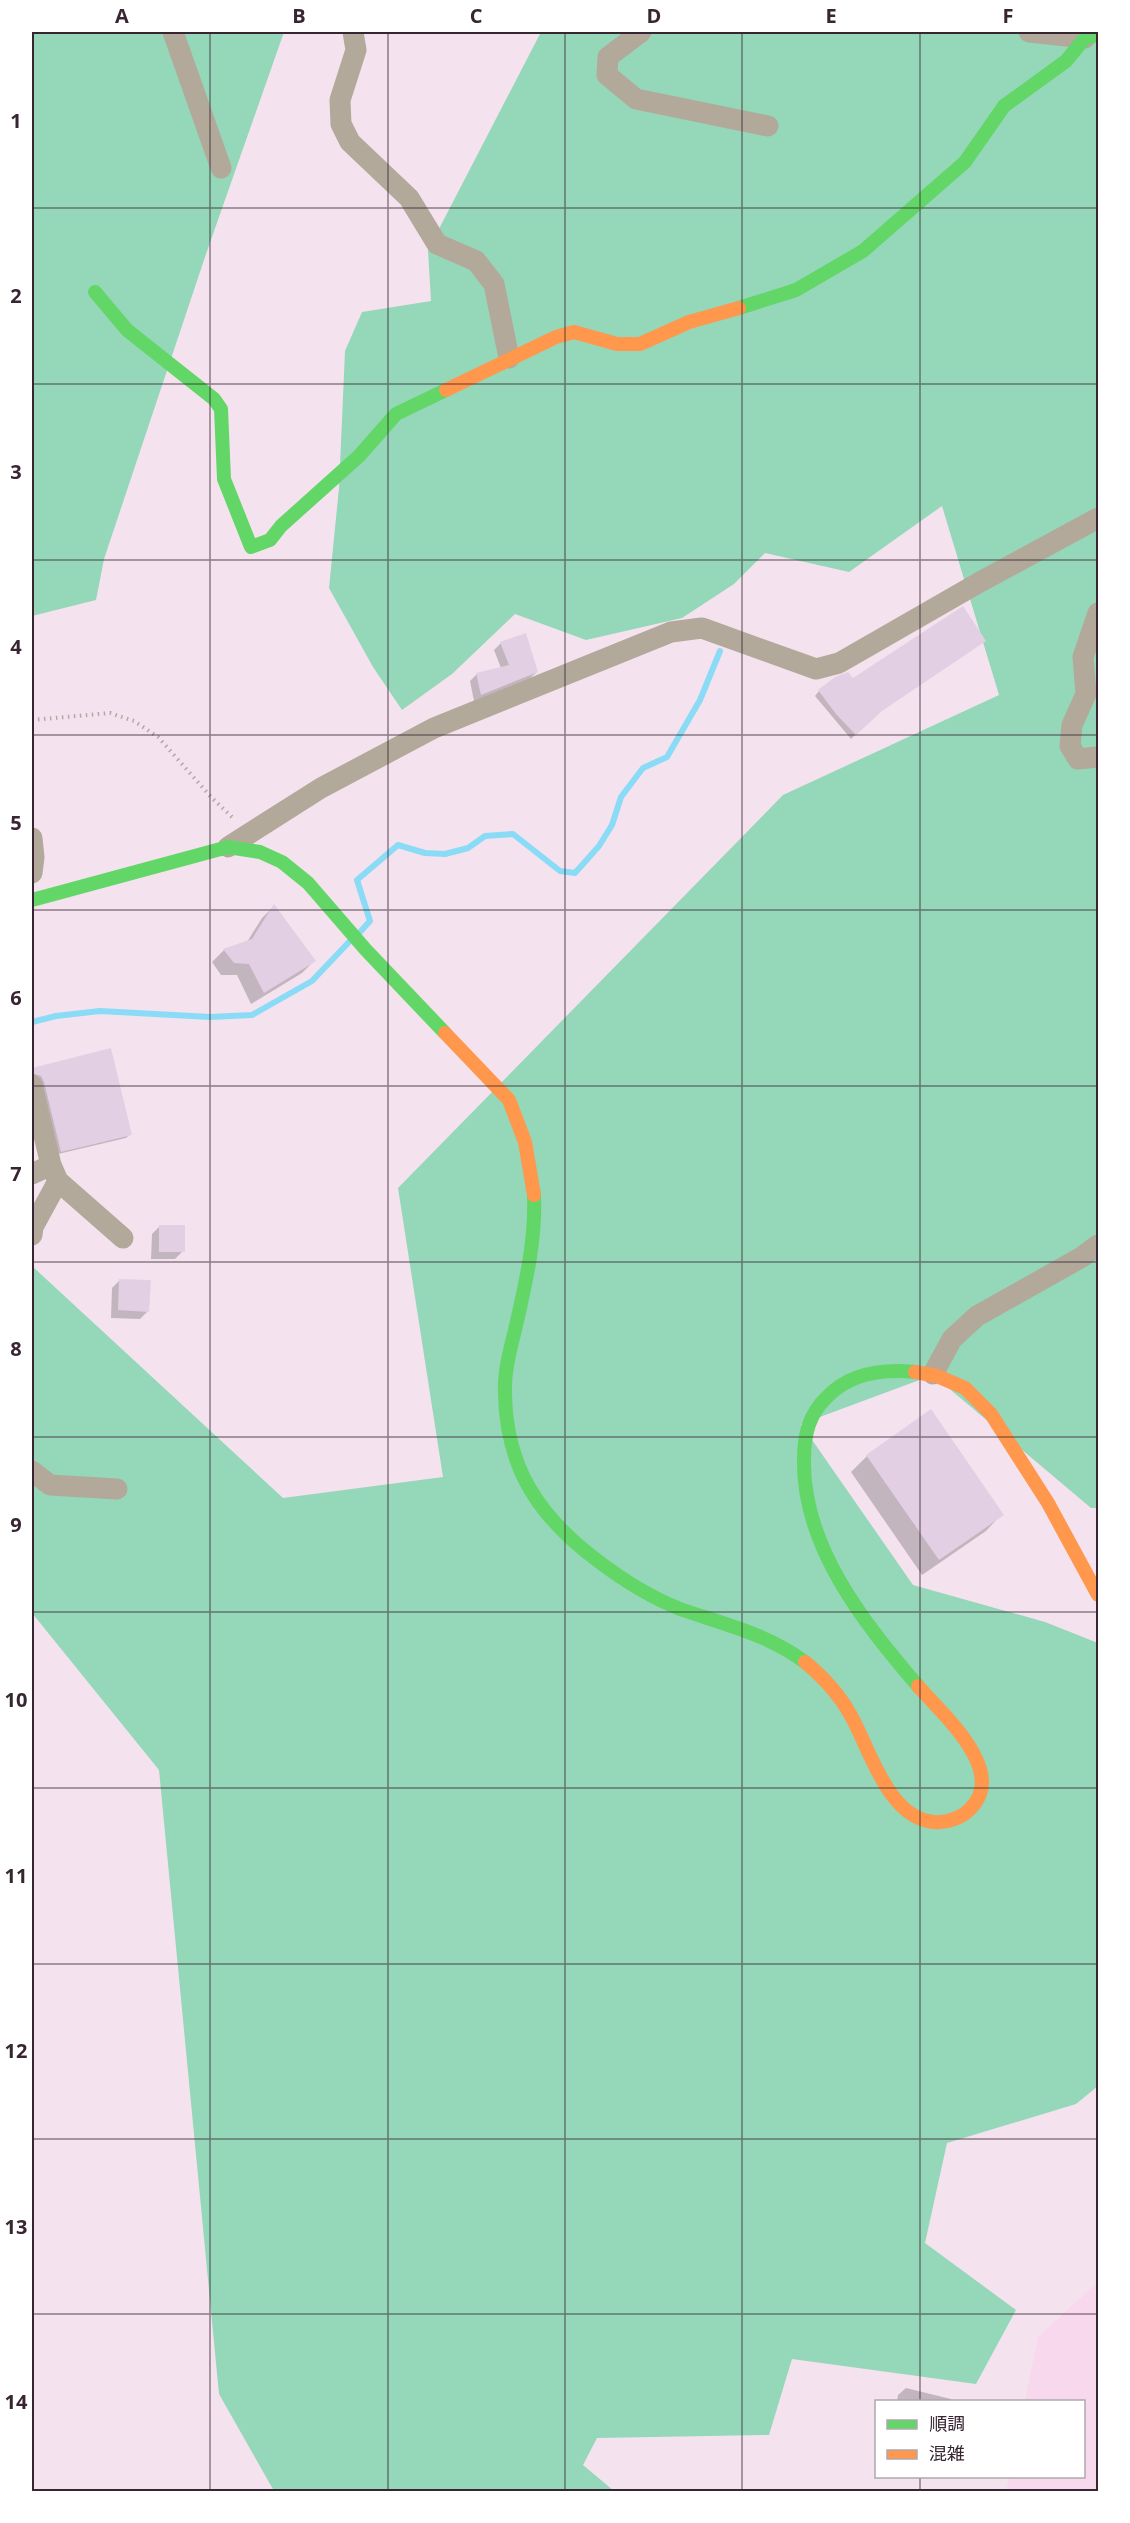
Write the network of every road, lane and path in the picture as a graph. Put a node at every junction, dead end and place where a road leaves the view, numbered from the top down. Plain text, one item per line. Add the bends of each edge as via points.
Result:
1 (172, 32) edge
2 (353, 32) edge
3 (641, 32) edge
4 (1029, 32) edge
5 (1092, 37) edge
6 (768, 126) dead end
7 (221, 168) dead end
8 (95, 292) dead end
9 (510, 358) junction
10 (1098, 518) edge
11 (1098, 613) edge
12 (32, 720) edge
13 (1098, 757) edge
14 (249, 833) junction
15 (32, 838) edge
16 (228, 847) junction
17 (32, 873) edge
18 (32, 900) edge
19 (32, 1085) edge
20 (55, 1173) junction
21 (32, 1174) edge
22 (32, 1235) edge
23 (123, 1238) dead end
24 (1098, 1245) edge
25 (933, 1374) junction
26 (32, 1471) edge
27 (117, 1489) dead end
28 (1098, 1595) edge

1 - 7 street
2 - 9 street via 356,50 340,100 340,124 350,142 409,198 437,244 476,261 494,284
3 - 6 street via 608,57 607,75 636,99
4 - 5 street
5 - 9 street via 1004,106 965,162 911,211 864,251 796,290 688,322 640,344 617,344 574,332
8 - 9 street via 127,330 214,399 221,409 224,479 251,547 270,540 359,456 396,414
10 - 14 street via 839,663 816,669 702,628 671,632 434,728 321,788
11 - 13 street via 1083,657 1086,694 1072,725 1070,746 1078,759
12 - 14 path via 110,713 134,721 158,736 211,797
14 - 16 street
15 - 17 street
16 - 18 street
16 - 25 street via 260,852 282,862 308,883 509,1100 520,1122 532,1181 534,1217 504,1387 508,1433 517,1469 535,1501 568,1537 630,1584 663,1602 790,1650 809,1665 849,1712 889,1792 924,1821 956,1819 975,1807 982,1787 981,1770 969,1746 888,1652 820,1546 806,1499 801,1461 806,1433 821,1400 837,1388 878,1372
19 - 20 street
20 - 21 street
20 - 22 street
20 - 23 street
24 - 25 street via 977,1316 952,1339
25 - 28 street via 975,1396 993,1418 1068,1537
26 - 27 street via 51,1485

